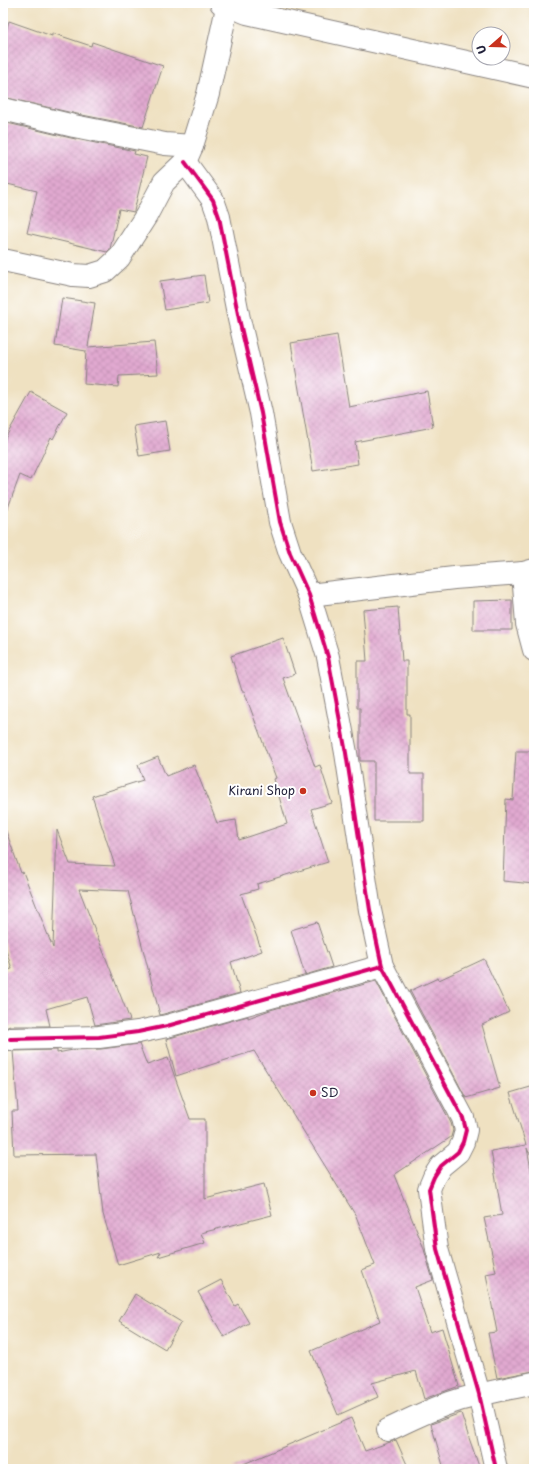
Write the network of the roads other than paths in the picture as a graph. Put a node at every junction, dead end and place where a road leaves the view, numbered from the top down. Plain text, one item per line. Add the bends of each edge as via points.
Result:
1 (226, 4) edge
2 (534, 77) edge
3 (3, 109) edge
4 (189, 154) junction
5 (3, 260) edge
6 (528, 572) edge
7 (309, 596) junction
8 (534, 650) edge
9 (382, 966) junction
10 (10, 1039) dead end
11 (534, 1384) edge
12 (479, 1394) junction
13 (388, 1430) dead end
14 (496, 1469) edge

1 - 2 street via 247,13
1 - 4 street via 208,94
3 - 4 street via 165,144
4 - 5 street via 164,182 132,239 105,272 89,276 73,275
4 - 7 street via 219,217 261,413 280,522 290,553
6 - 7 street via 454,578
6 - 8 street via 527,624
7 - 9 street via 328,657 346,753 370,910
9 - 10 street via 138,1032 99,1037
9 - 12 street via 463,1118 466,1130 458,1152 441,1166 429,1189 437,1250
11 - 12 street
12 - 13 street via 444,1405
12 - 14 street

